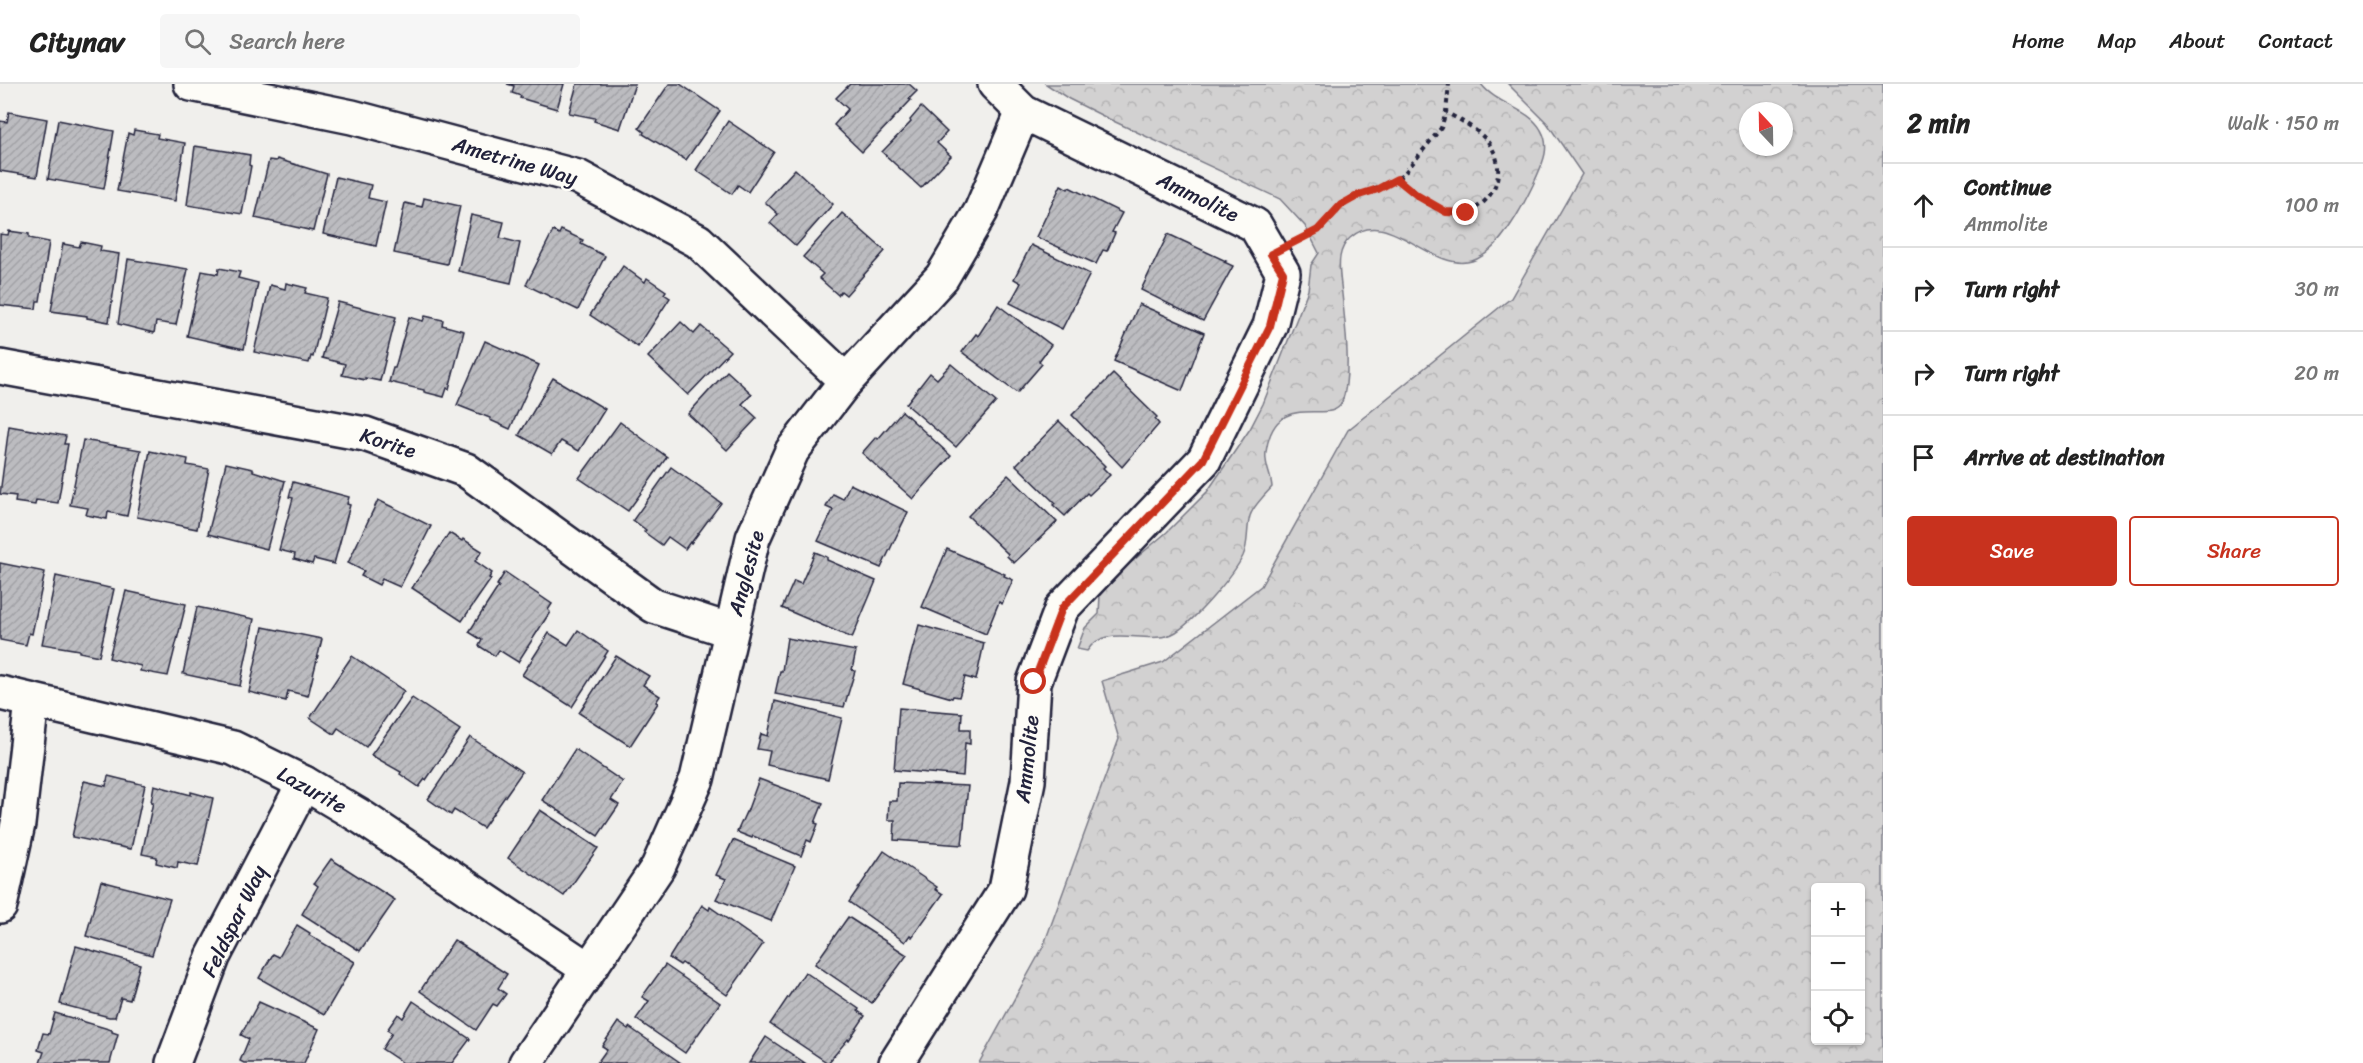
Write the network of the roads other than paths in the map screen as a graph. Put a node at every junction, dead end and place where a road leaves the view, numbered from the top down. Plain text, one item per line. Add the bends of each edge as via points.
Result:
1 (191, 84) edge
2 (994, 84) edge
3 (1023, 112) junction
4 (0, 367) edge
5 (846, 381) junction
6 (731, 631) junction
7 (0, 693) edge
8 (32, 700) junction
9 (304, 783) junction
10 (0, 906) edge
11 (588, 969) junction
12 (173, 1063) edge
13 (526, 1063) edge
14 (896, 1063) edge

1 - 5 street, Ametrine Way via 352,117 578,177 698,241
2 - 3 street, Ammolite
3 - 5 street, Anglesite via 981,211 942,277
3 - 14 street, Ammolite via 1255,225 1283,273 1270,326 1203,460 1062,608 1034,682 1028,781 1006,890
4 - 6 street, Korite via 365,434 466,470 654,606
5 - 6 street, Anglesite via 792,451 753,538
6 - 11 street, Anglesite via 697,779 658,867
7 - 8 street, Lazurite
8 - 9 street, Lazurite via 233,748
8 - 10 street via 18,824
9 - 11 street, Lazurite via 363,818
9 - 12 street, Feldspar Way via 213,957
11 - 13 street, Anglesite

